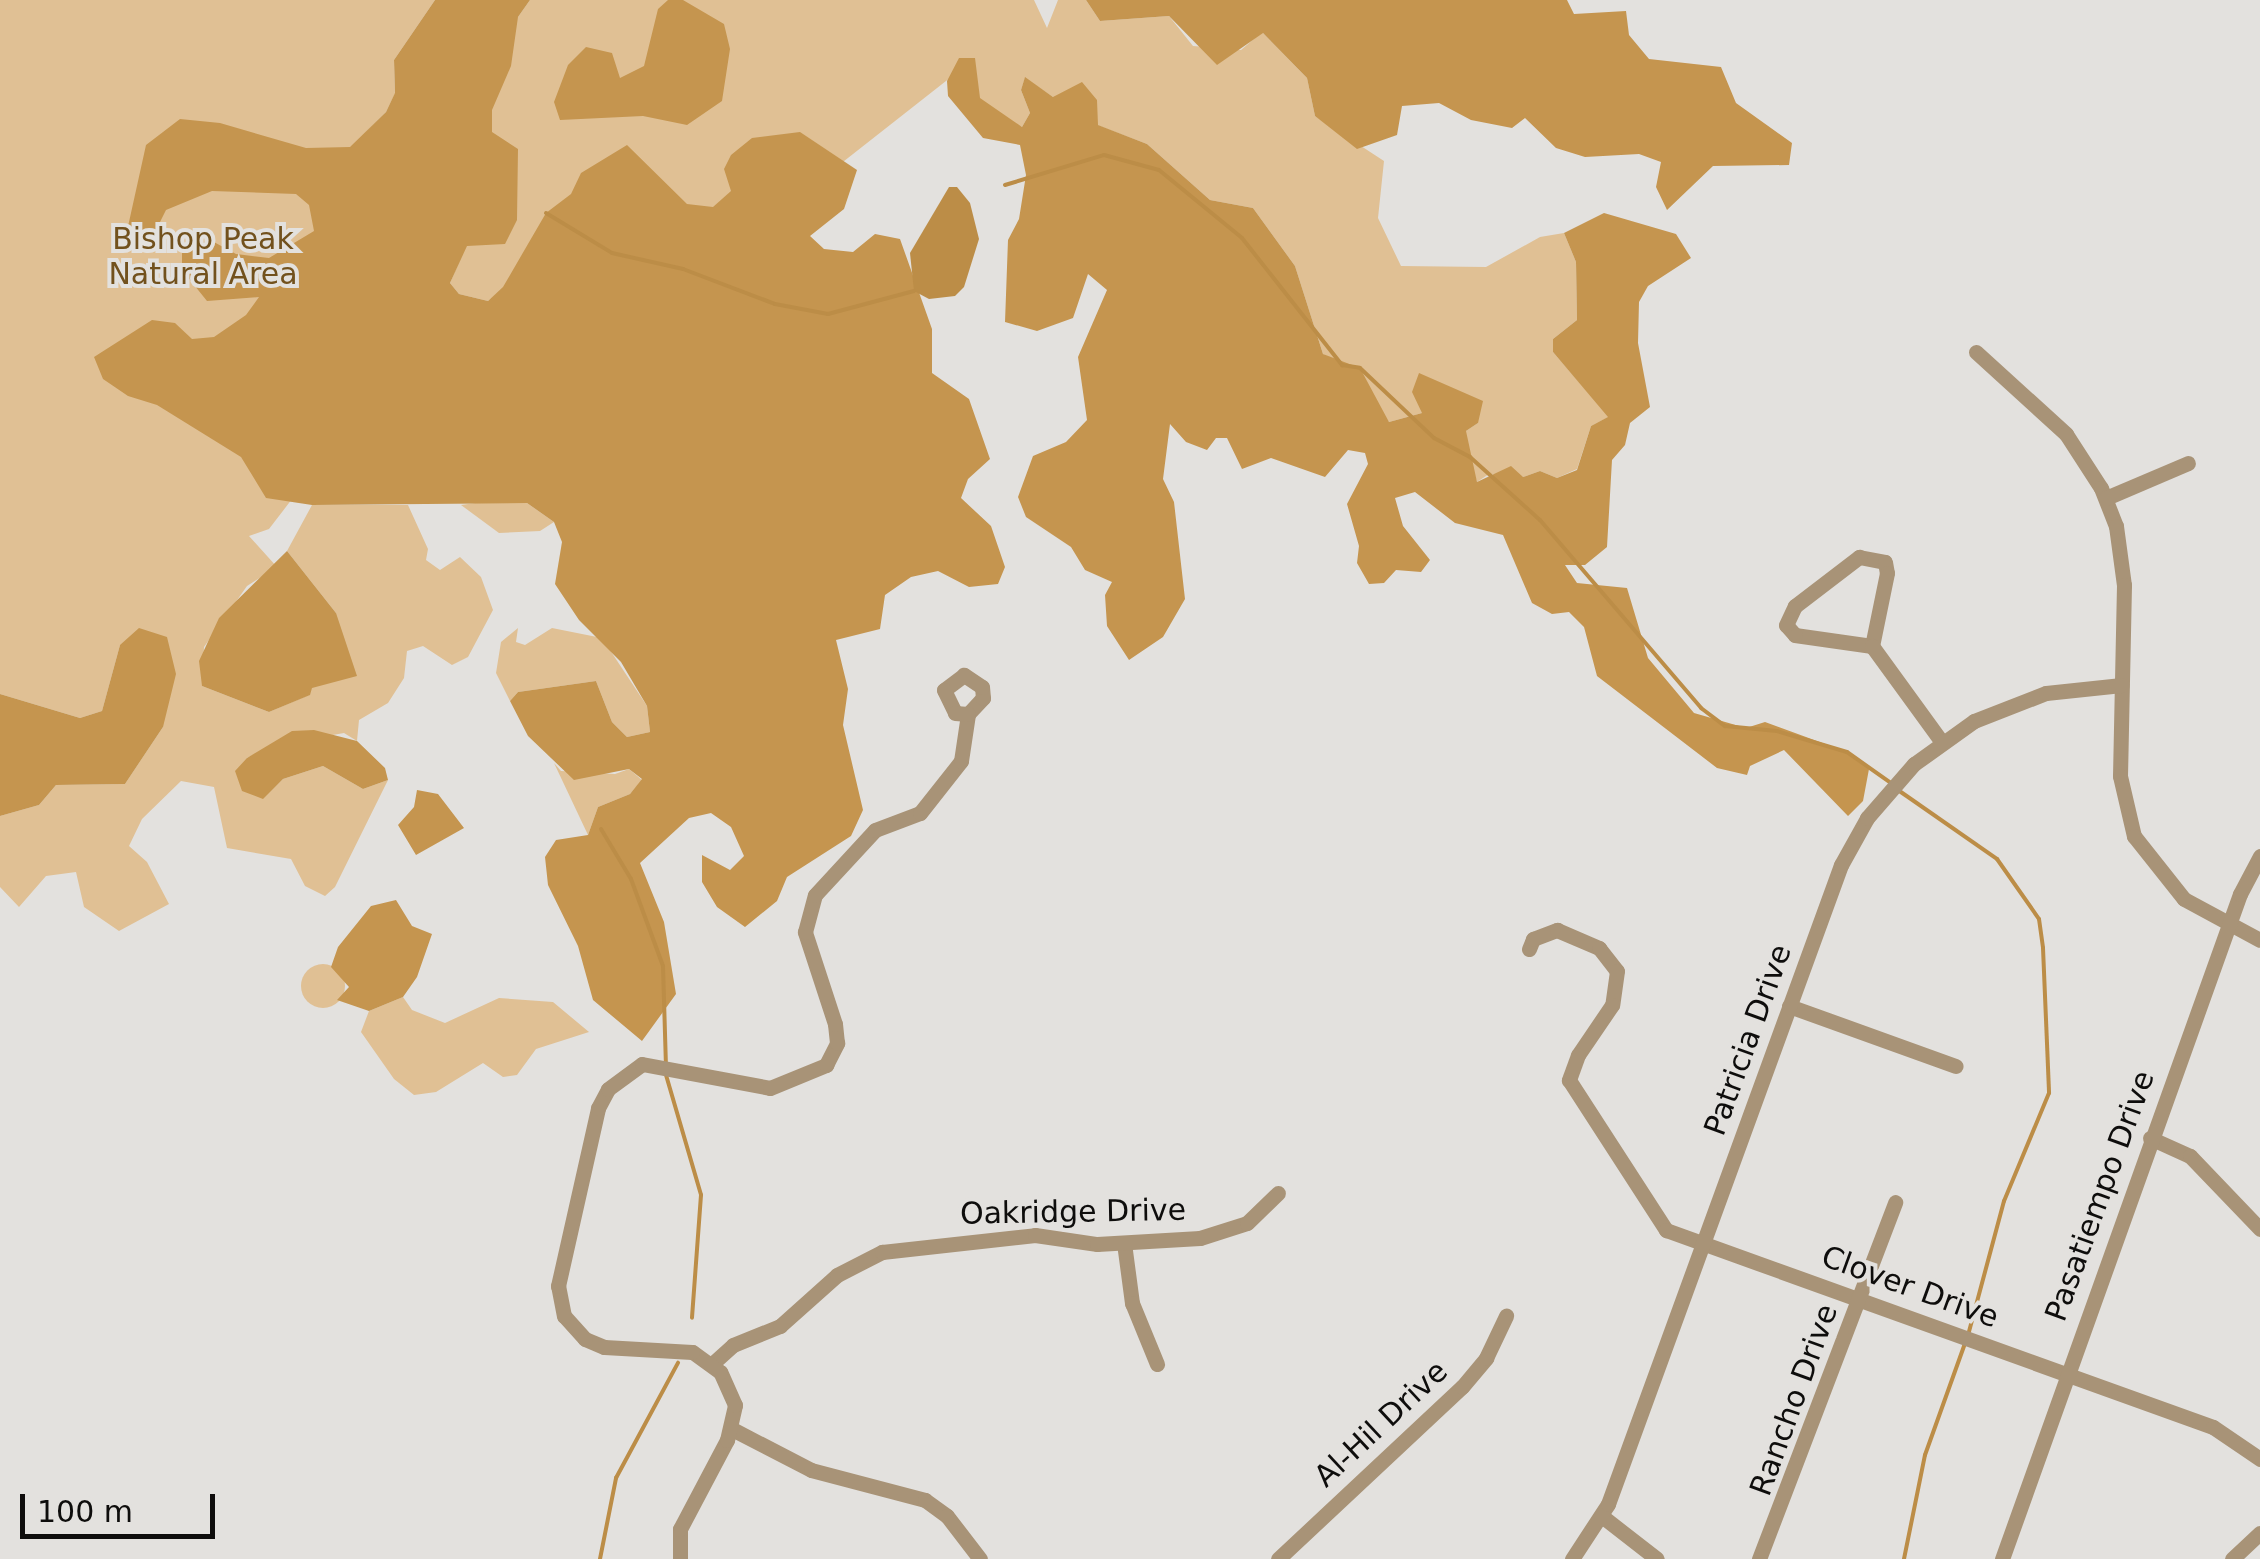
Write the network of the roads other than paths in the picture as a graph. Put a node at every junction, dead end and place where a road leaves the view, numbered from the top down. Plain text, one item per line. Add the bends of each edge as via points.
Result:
1 (1976, 352) dead end
2 (2188, 463) dead end
3 (2106, 498) junction
4 (1872, 646) junction
5 (2122, 685) junction
6 (968, 714) dead end
7 (1942, 741) junction
8 (2260, 856) edge
9 (2228, 924) junction
10 (2260, 940) edge
11 (1529, 949) dead end
12 (1789, 1006) junction
13 (1956, 1066) dead end
14 (2150, 1138) junction
15 (1278, 1193) dead end
16 (1895, 1202) dead end
17 (2260, 1229) edge
18 (1704, 1241) junction
19 (1124, 1242) junction
20 (1860, 1298) junction
21 (1506, 1316) dead end
22 (712, 1364) junction
23 (1157, 1364) dead end
24 (2065, 1373) junction
25 (732, 1429) junction
26 (2260, 1460) edge
27 (1602, 1517) junction
28 (2260, 1533) edge
29 (680, 1559) edge
30 (980, 1559) edge
31 (1278, 1559) edge
32 (1572, 1559) edge
33 (1658, 1559) edge
34 (1759, 1559) edge
35 (2002, 1559) edge
36 (2232, 1559) edge

1 - 3 street via 2066,434
2 - 3 street
3 - 5 street via 2122,556
4 - 4 street via 1887,573 1885,562 1859,557 1820,581 1786,625 1795,636
4 - 7 street
5 - 7 street, Patricia Drive via 2046,693 1991,712
5 - 9 street via 2120,776 2134,836 2168,886
6 - 22 street via 960,762 920,814 875,830 815,894 805,932 837,1043 826,1066 770,1088 642,1064 618,1079 598,1108 559,1276 560,1306 570,1325 594,1344 692,1352
7 - 12 street, Patricia Drive via 1878,803 1849,848
8 - 9 street, Pasatiempo Drive
9 - 10 street
9 - 14 street, Pasatiempo Drive
11 - 18 street, Clover Drive via 1533,938 1556,930 1612,960 1612,1006 1578,1055 1570,1080 1651,1213 1666,1230
12 - 13 street
12 - 18 street, Patricia Drive
14 - 17 street via 2190,1156
14 - 24 street, Pasatiempo Drive
15 - 19 street, Oakridge Drive via 1232,1230
16 - 20 street, Rancho Drive
18 - 20 street, Clover Drive
18 - 27 street, Patricia Drive
19 - 22 street, Oakridge Drive via 1035,1234 882,1252 838,1275 780,1326 733,1345
19 - 23 street via 1132,1303
20 - 24 street, Clover Drive
20 - 34 street, Rancho Drive
21 - 31 street, Al-Hil Drive via 1486,1358 1462,1387
22 - 25 street via 732,1393
24 - 26 street, Clover Drive via 2223,1431
24 - 35 street, Pasatiempo Drive
25 - 29 street via 686,1515
25 - 30 street via 811,1470 925,1500 947,1516
27 - 32 street, Patricia Drive
27 - 33 street
28 - 36 street

